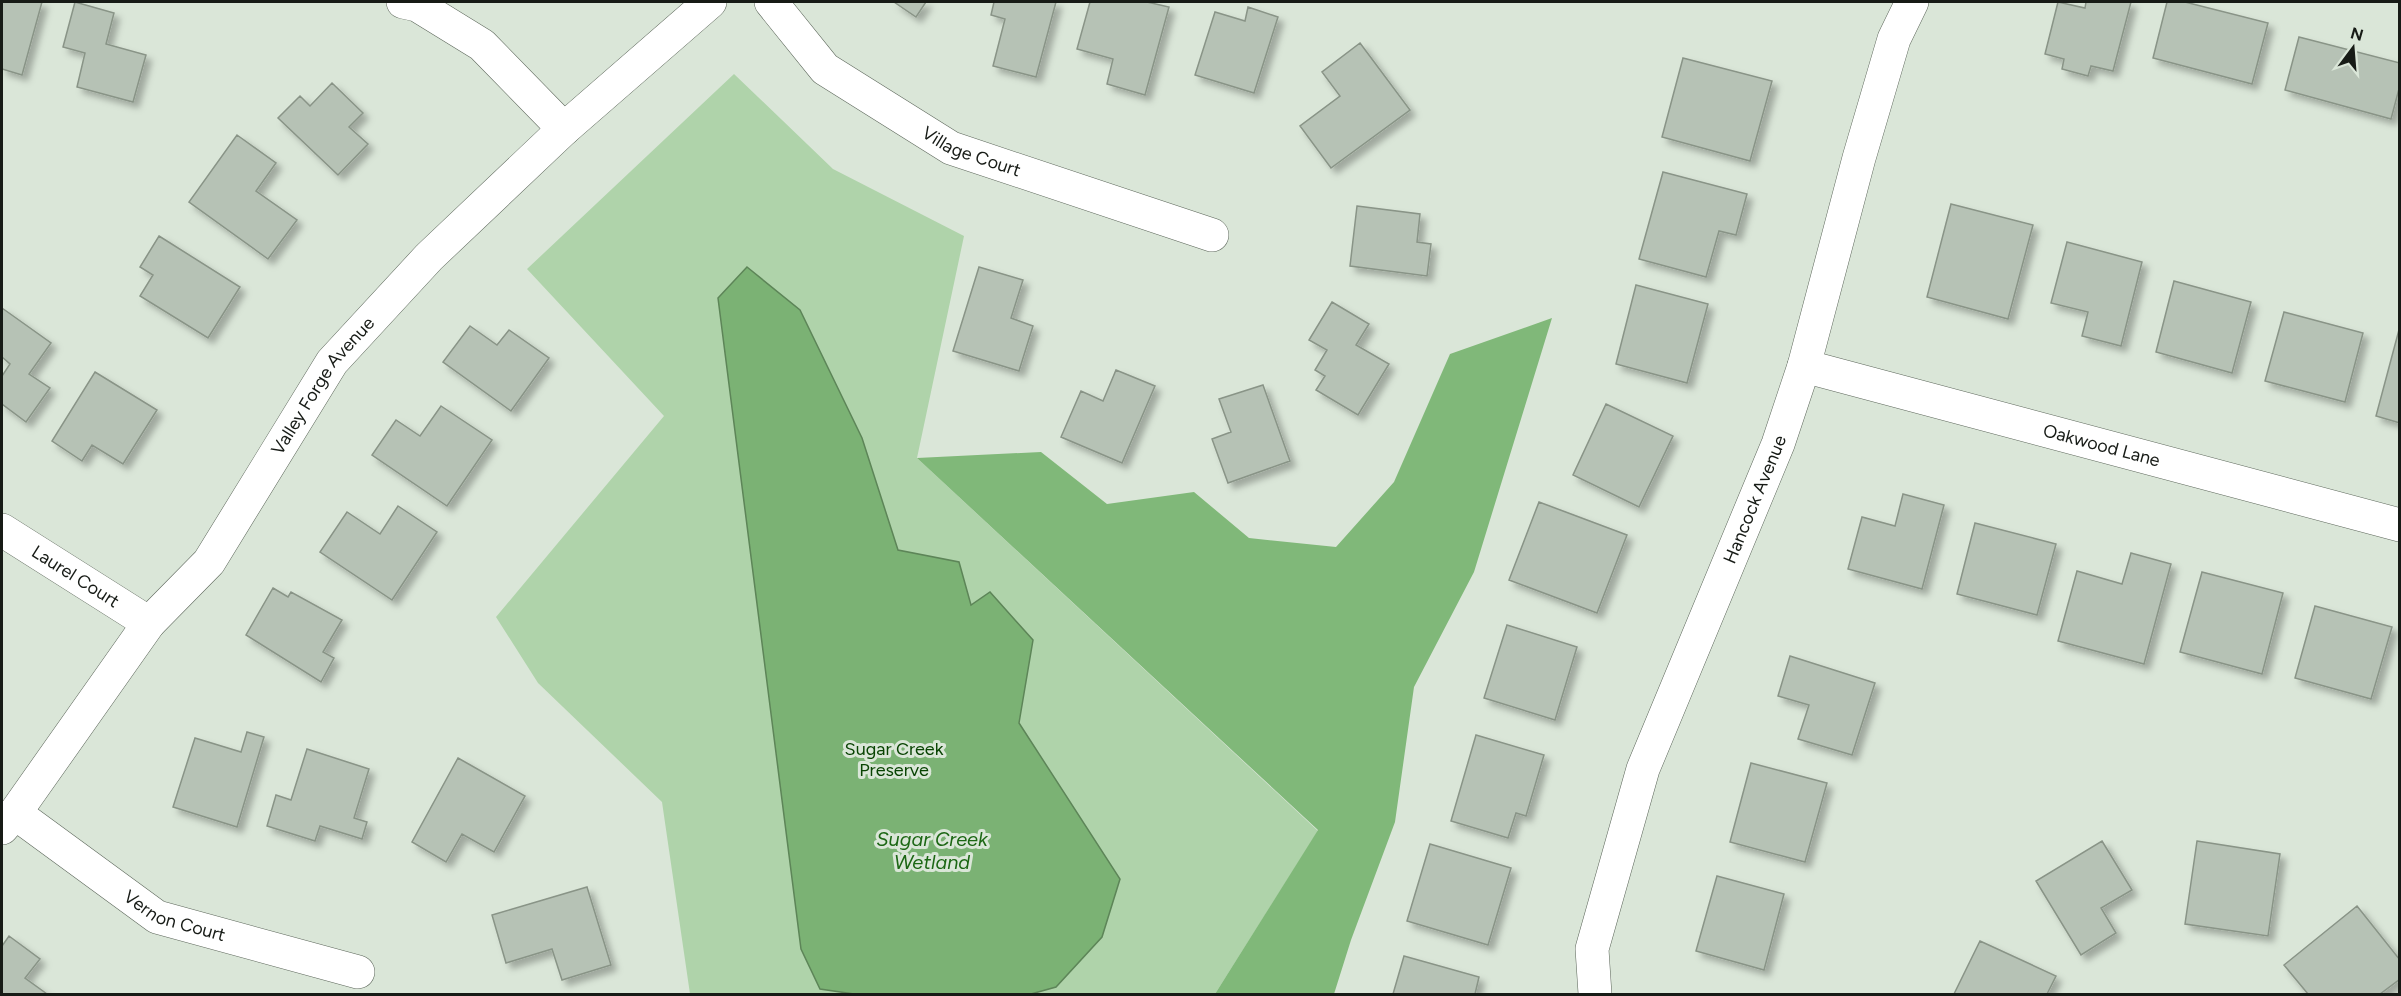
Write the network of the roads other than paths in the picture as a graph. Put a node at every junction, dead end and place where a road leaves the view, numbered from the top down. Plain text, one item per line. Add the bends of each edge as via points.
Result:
1 (403, 2) edge
2 (710, 2) edge
3 (771, 2) edge
4 (1912, 2) edge
5 (564, 129) junction
6 (1212, 235) dead end
7 (1804, 366) junction
8 (2400, 525) edge
9 (2, 530) edge
10 (149, 623) junction
11 (8, 820) edge
12 (358, 972) dead end
13 (1595, 994) edge

1 - 5 street via 417,5 482,45
2 - 5 street, Valley Forge Avenue
3 - 6 street, Village Court via 825,69 951,148
4 - 7 street, Hancock Avenue via 1894,39
5 - 10 street, Valley Forge Avenue via 429,257 333,362 210,562
7 - 8 street, Oakwood Lane
7 - 13 street, Hancock Avenue via 1778,444 1643,769 1593,949
9 - 10 street, Laurel Court
10 - 11 street, Valley Forge Avenue
11 - 12 street, Vernon Court via 157,917

